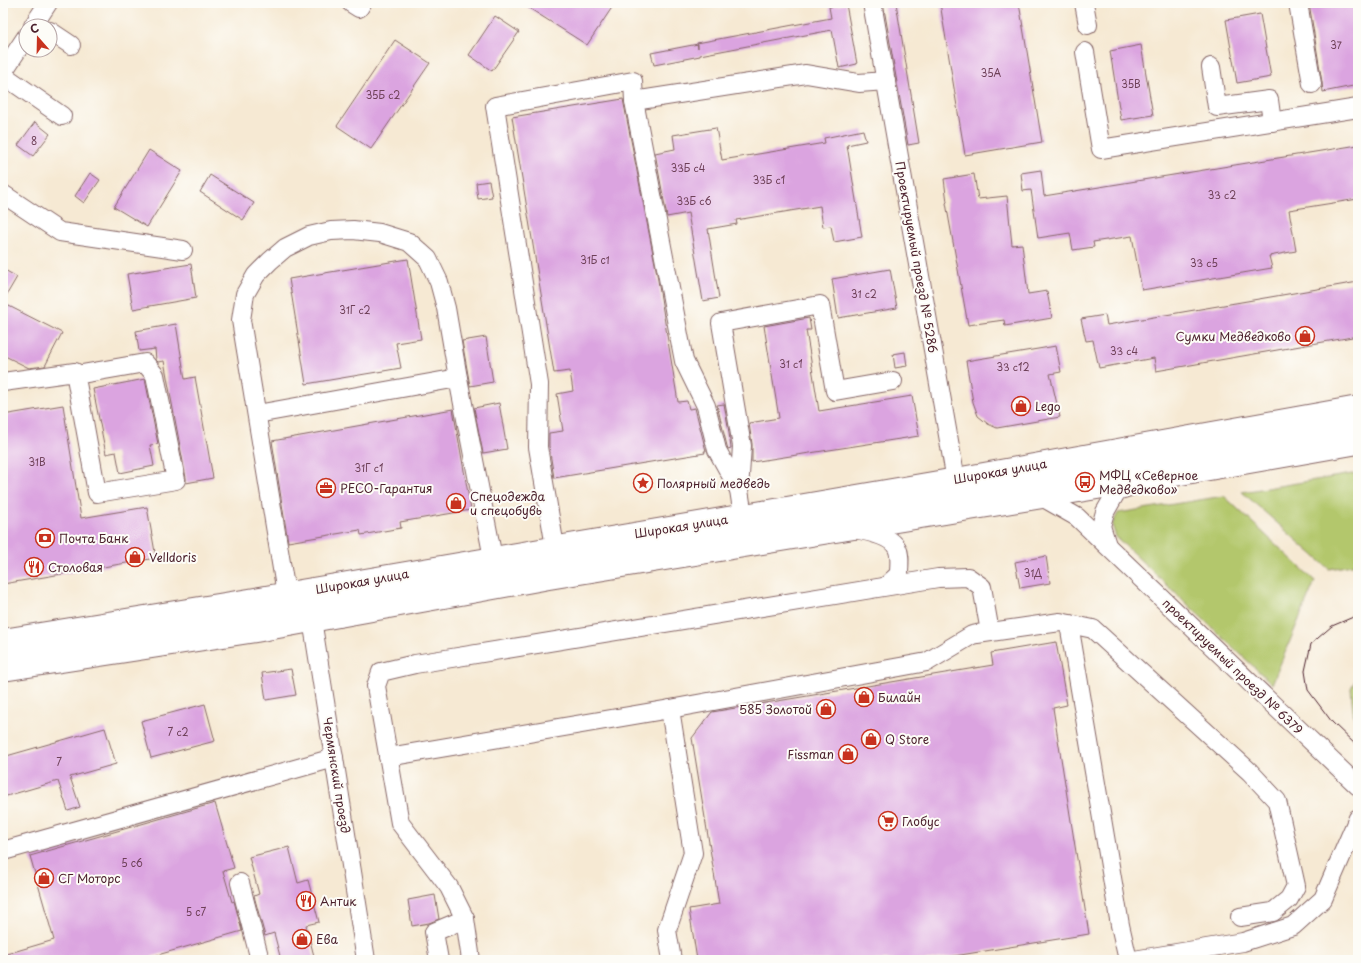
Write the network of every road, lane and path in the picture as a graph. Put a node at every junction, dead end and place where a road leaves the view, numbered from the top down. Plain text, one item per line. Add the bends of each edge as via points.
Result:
1 (351, 3) edge
2 (362, 3) edge
3 (872, 3) edge
4 (1084, 3) edge
5 (1298, 3) edge
6 (46, 4) edge
7 (41, 18) edge
8 (1088, 25) dead end
9 (58, 39) edge
10 (71, 45) dead end
11 (1085, 52) dead end
12 (18, 54) edge
13 (1211, 67) dead end
14 (3, 74) edge
15 (886, 82) junction
16 (1312, 84) dead end
17 (634, 101) junction
18 (1358, 108) edge
19 (62, 116) dead end
20 (1272, 122) junction
21 (3, 194) edge
22 (182, 250) dead end
23 (76, 375) junction
24 (458, 378) junction
25 (892, 381) dead end
26 (3, 382) edge
27 (1358, 407) edge
28 (256, 414) junction
29 (1358, 424) edge
30 (1358, 443) edge
31 (1158, 478) junction
32 (739, 490) junction
33 (959, 494) junction
34 (1042, 497) junction
35 (743, 516) junction
36 (853, 529) junction
37 (1108, 546) junction
38 (555, 547) junction
39 (493, 558) junction
40 (886, 586) junction
41 (286, 593) junction
42 (310, 605) junction
43 (208, 607) junction
44 (230, 618) junction
45 (1069, 624) junction
46 (990, 632) junction
47 (218, 636) junction
48 (3, 640) edge
49 (3, 656) edge
50 (3, 670) edge
51 (670, 709) junction
52 (388, 757) junction
53 (334, 758) junction
54 (1358, 786) edge
55 (1358, 818) edge
56 (3, 851) edge
57 (240, 883) dead end
58 (1240, 917) dead end
59 (465, 919) junction
60 (260, 960) edge
61 (366, 960) edge
62 (439, 960) edge
63 (471, 960) edge
64 (672, 960) edge
65 (1128, 960) edge
66 (1134, 960) edge

1 - 2 street via 359,8
3 - 15 street, Проектируемый проезд № 5286
4 - 8 street
5 - 16 street
6 - 7 street
9 - 10 street
11 - 20 street via 1101,149
12 - 14 street
13 - 20 street via 1217,107 1269,100
14 - 19 street
15 - 17 street via 859,84 806,74
15 - 33 street, Проектируемый проезд № 5286
17 - 32 street via 684,361 706,406 717,450
17 - 38 street via 633,81 495,106 539,384 538,447
18 - 20 street
21 - 22 street via 60,232
23 - 23 street via 97,493 176,480 155,375 145,363
23 - 26 street via 75,372
24 - 28 street
24 - 28 street via 446,308 439,282 428,259 409,242 380,233 331,231 310,236 285,248 256,275 245,294 241,320
24 - 39 street
25 - 32 street via 835,391 820,305 721,323 742,446
27 - 33 main road, Широкая улица
28 - 41 street
29 - 33 street, Широкая улица via 1285,439
30 - 31 main road, Широкая улица
31 - 34 main road, Широкая улица
31 - 37 street, проектируемый проезд № 6379 via 1117,491 1104,512 1101,526
32 - 35 street
33 - 34 main road, Широкая улица
33 - 35 main road, Широкая улица
33 - 36 main road, Широкая улица
33 - 42 street, Широкая улица
34 - 37 street, проектируемый проезд № 6379 via 1077,517
35 - 38 main road, Широкая улица
36 - 40 street via 886,538 897,547 899,574
36 - 42 main road, Широкая улица via 436,598
37 - 54 street, проектируемый проезд № 6379
38 - 39 main road, Широкая улица
39 - 42 main road, Широкая улица
40 - 46 street via 938,578 968,577 982,587
40 - 52 street via 415,664 381,672 376,686
41 - 42 main road, Широкая улица
41 - 43 main road, Широкая улица
42 - 44 street, Широкая улица
42 - 47 main road, Широкая улица
42 - 53 street, Чермянский проезд
43 - 44 main road
43 - 48 main road, Широкая улица
44 - 47 main road via 232,623 229,630
44 - 49 street, Широкая улица
45 - 46 street via 1060,622
45 - 58 street via 1093,629 1250,772 1277,801 1296,886 1289,899 1273,912
45 - 65 street
46 - 51 street via 972,635 927,662
47 - 50 main road, Широкая улица
51 - 52 street
51 - 64 street via 693,853 667,930
52 - 59 street via 400,823 449,887
53 - 56 street
53 - 61 street, Чермянский проезд
55 - 66 street via 1323,899 1293,926 1243,942
57 - 60 street
59 - 62 street via 434,932
59 - 63 street

